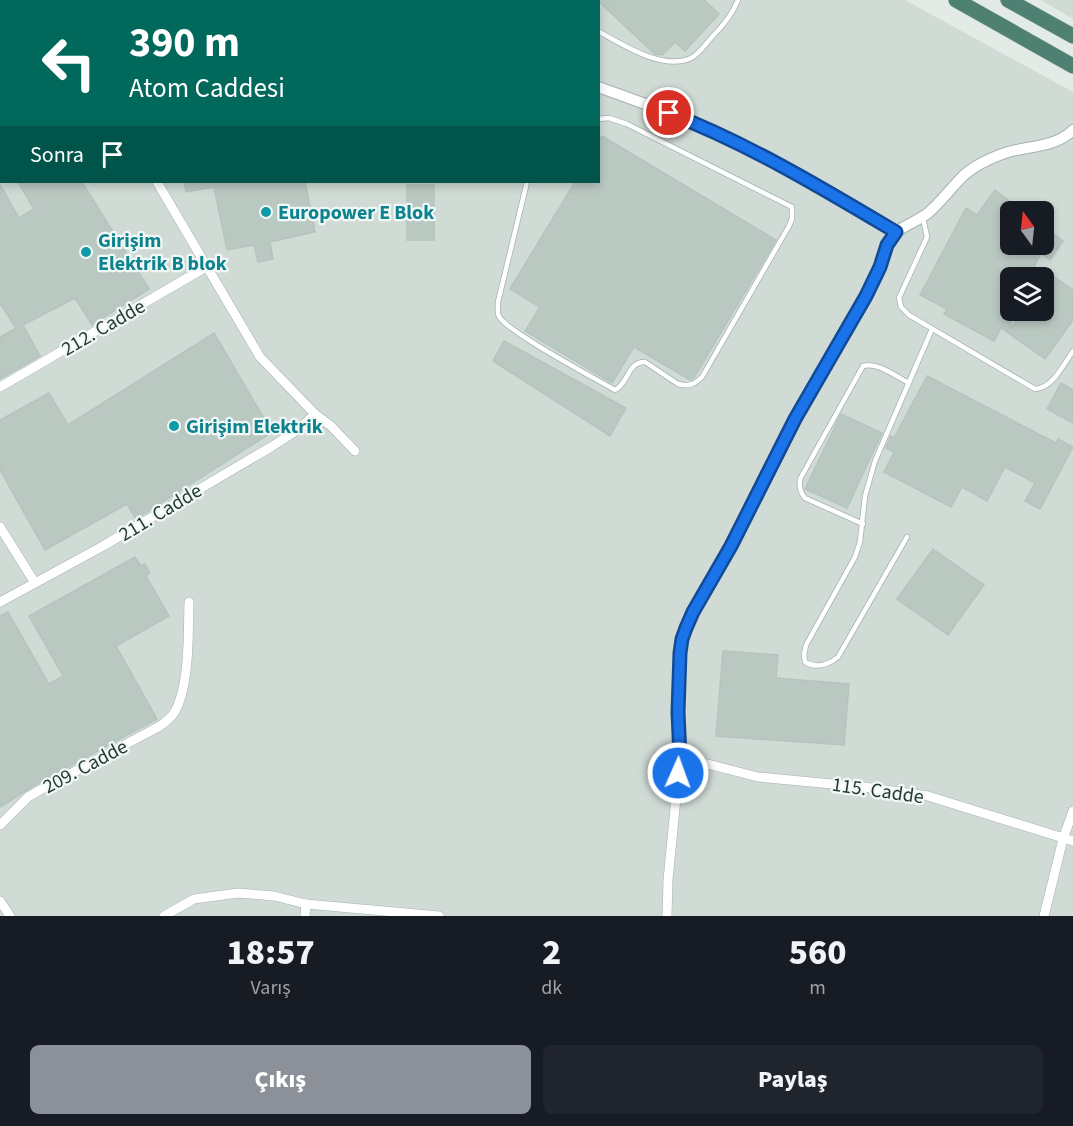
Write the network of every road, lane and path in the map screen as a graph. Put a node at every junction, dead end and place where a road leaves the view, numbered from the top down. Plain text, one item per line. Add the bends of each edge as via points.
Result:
1 (738, 0) edge
2 (956, 0) edge
3 (1008, 0) edge
4 (600, 33) edge
5 (1073, 36) edge
6 (1073, 66) edge
7 (600, 88) edge
8 (600, 119) edge
9 (1072, 135) edge
10 (158, 183) edge
11 (527, 183) edge
12 (922, 217) junction
13 (896, 232) junction
14 (206, 267) junction
15 (932, 329) junction
16 (1073, 351) edge
17 (909, 383) junction
18 (0, 387) edge
19 (315, 414) junction
20 (355, 451) dead end
21 (862, 524) junction
22 (0, 527) edge
23 (907, 537) dead end
24 (34, 583) junction
25 (0, 602) edge
26 (189, 602) dead end
27 (680, 757) junction
28 (1073, 812) edge
29 (0, 825) edge
30 (1063, 838) junction
31 (1073, 842) edge
32 (0, 901) edge
33 (306, 904) junction
34 (9, 916) edge
35 (164, 916) edge
36 (305, 916) edge
37 (439, 916) edge
38 (667, 916) edge
39 (1044, 916) edge

1 - 4 lane via 698,53 681,60 655,59
2 - 6 highway
3 - 5 highway
7 - 13 street via 741,144
8 - 11 lane via 627,124 792,207 789,226 695,384 678,384 640,362 615,390 503,323 498,302
9 - 12 street via 1008,152 977,166
10 - 14 street
12 - 13 street
12 - 15 lane via 927,237 899,298 909,315
13 - 27 street via 866,296 795,419 686,628 680,653
14 - 18 street, 212. Cadde
14 - 19 street via 260,357
15 - 16 lane via 1035,389 1050,384
15 - 17 lane
17 - 21 lane via 875,461
17 - 21 lane via 880,367 863,366 800,479 805,498
19 - 20 street
19 - 24 street, 211. Cadde via 271,447
21 - 23 lane via 855,557 806,645 805,662 812,666 830,663 838,657
22 - 24 street
24 - 25 street, 211. Cadde
26 - 29 street, 209. Cadde via 184,685 174,713 160,726 28,797
27 - 30 street, 115. Cadde via 758,777 928,796
27 - 38 street
28 - 30 street
30 - 31 street, 115. Cadde
30 - 39 street
32 - 34 street
33 - 35 street via 238,893 194,899
33 - 36 street
33 - 37 street

